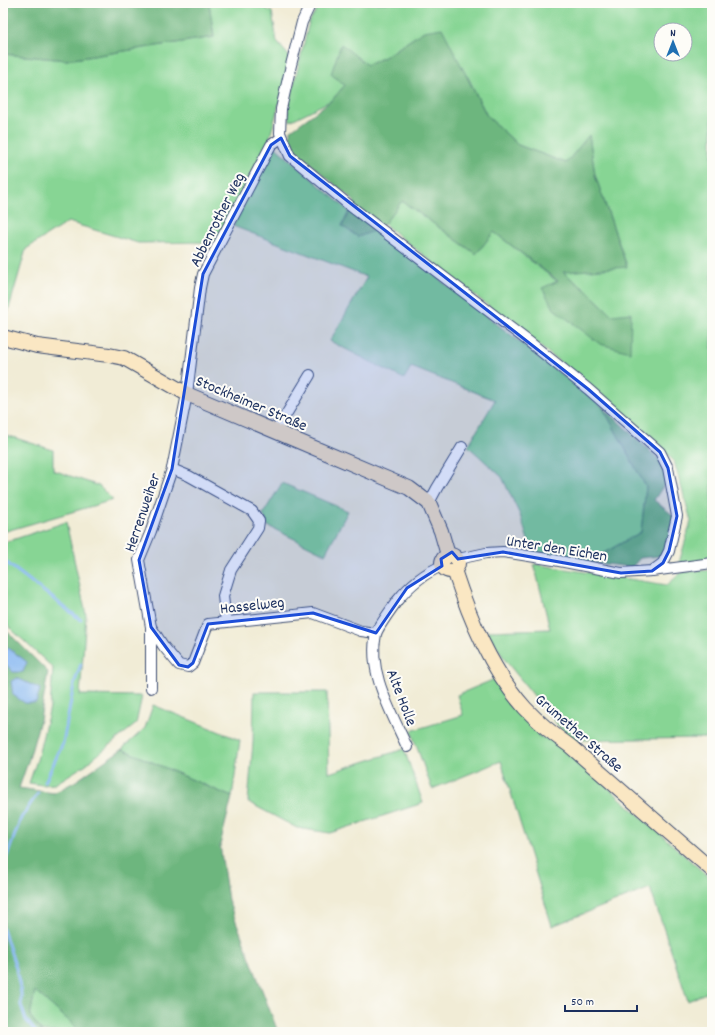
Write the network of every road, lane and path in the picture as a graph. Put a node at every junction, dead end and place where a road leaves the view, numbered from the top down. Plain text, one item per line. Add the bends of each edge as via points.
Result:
1 (311, 3) edge
2 (281, 138) junction
3 (3, 337) edge
4 (310, 375) dead end
5 (187, 394) junction
6 (276, 431) junction
7 (462, 447) dead end
8 (172, 469) junction
9 (429, 503) junction
10 (450, 562) junction
11 (712, 564) edge
12 (652, 571) junction
13 (226, 622) junction
14 (151, 627) junction
15 (376, 634) junction
16 (151, 688) dead end
17 (407, 747) dead end
18 (712, 870) edge

1 - 2 street via 302,22 281,109
2 - 5 street, Abbenrother Weg via 271,145 203,274
2 - 12 street via 290,156 349,205 588,389 660,452 668,468 677,516 669,550 662,563
3 - 5 street, Stockheimer Straße via 37,346 124,358
4 - 6 street
5 - 6 street, Stockheimer Straße
5 - 8 street, Herrenweiher
6 - 9 street, Stockheimer Straße via 409,488
7 - 9 street
8 - 13 street via 252,511 259,521 258,528 231,570 223,596
8 - 14 street, Herrenweiher via 139,560
9 - 10 street, Stockheimer Straße
10 - 12 street, Unter den Eichen via 486,553 503,552 621,572
10 - 15 street, Alte Holle via 407,588
10 - 18 street, Grumether Straße via 461,593 497,670 525,708
11 - 12 street, Unter den Eichen
13 - 14 street, Hasselweg via 208,624 193,663 188,667 179,666
13 - 15 street, Hasselweg via 313,613
14 - 16 street, Herrenweiher
15 - 17 street, Alte Holle via 374,655 377,679

